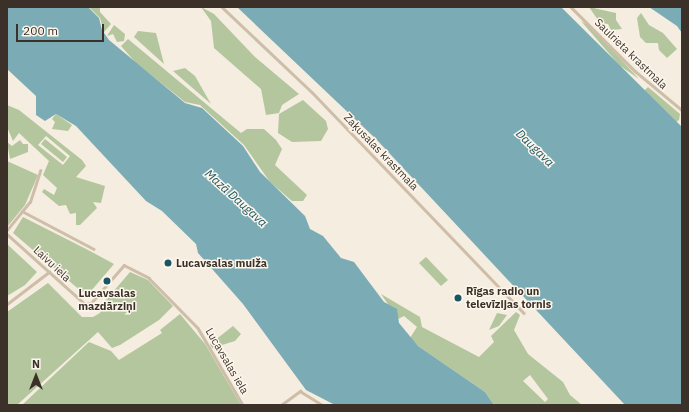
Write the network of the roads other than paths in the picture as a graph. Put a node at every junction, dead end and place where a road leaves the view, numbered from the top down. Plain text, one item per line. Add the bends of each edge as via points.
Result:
1 (222, 7) edge
2 (571, 7) edge
3 (682, 110) edge
4 (40, 171) dead end
5 (22, 211) junction
6 (7, 230) edge
7 (7, 234) edge
8 (94, 249) dead end
9 (124, 265) joint
10 (49, 272) junction
11 (7, 304) edge
12 (524, 313) dead end
13 (243, 405) edge
14 (281, 405) edge
15 (322, 405) edge

1 - 12 street, Zaķusalas krastmala via 312,92
2 - 3 street, Saulrieta krastmala via 635,71
4 - 5 street via 37,186
5 - 6 street
5 - 8 street
7 - 10 street, Laivu iela
9 - 10 street, Laivu iela via 87,305
9 - 13 street, Lucavsalas iela via 149,278 198,328
10 - 11 street
14 - 15 street via 300,390

